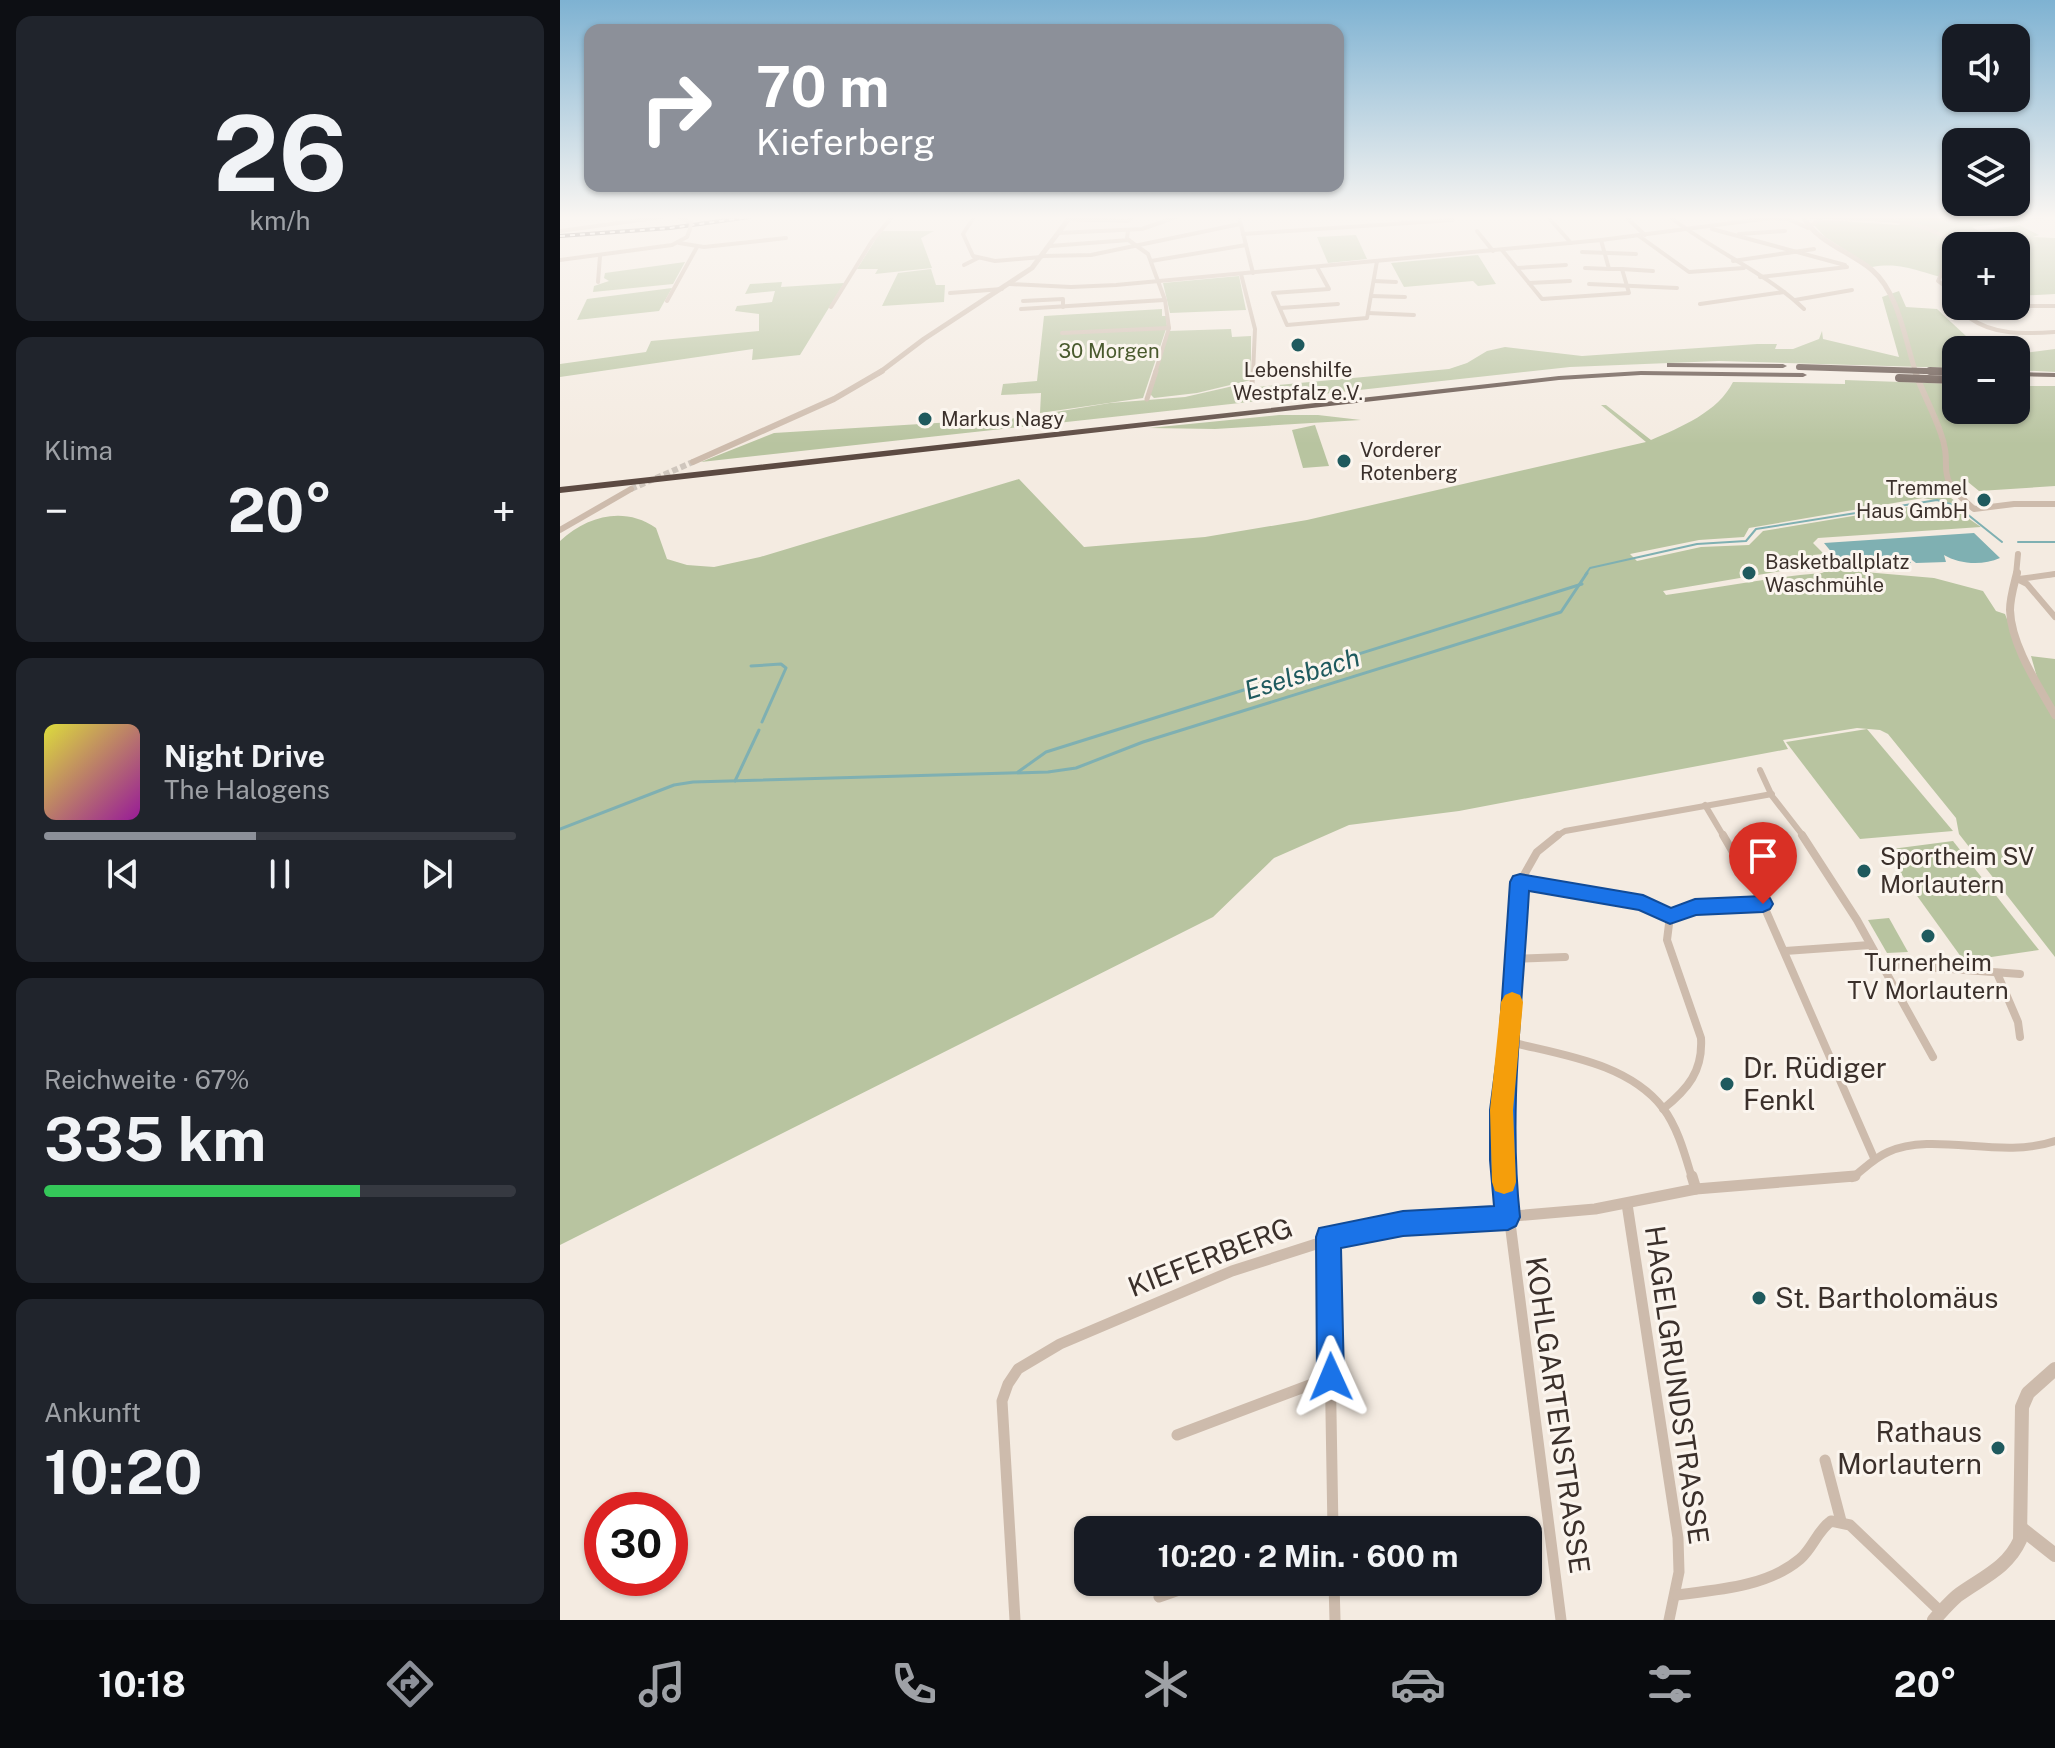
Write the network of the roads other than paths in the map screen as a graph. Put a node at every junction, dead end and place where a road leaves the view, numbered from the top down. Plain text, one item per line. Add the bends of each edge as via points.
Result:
1 (672, 293) edge
2 (840, 293) edge
3 (950, 293) dead end
4 (954, 293) edge
5 (997, 293) edge
6 (1162, 293) edge
7 (1246, 293) edge
8 (1279, 293) edge
9 (1372, 293) edge
10 (1537, 293) edge
11 (1629, 293) edge
12 (1780, 293) edge
13 (1785, 293) edge
14 (1837, 293) edge
15 (1890, 293) edge
16 (1371, 296) junction
17 (1405, 297) dead end
18 (1063, 299) junction
19 (1164, 300) junction
20 (1795, 300) junction
21 (667, 301) dead end
22 (1023, 301) dead end
23 (1338, 304) dead end
24 (1700, 304) dead end
25 (1072, 306) junction
26 (2030, 306) edge
27 (2055, 306) edge
28 (831, 307) dead end
29 (1063, 307) junction
30 (1280, 308) junction
31 (1021, 309) dead end
32 (1804, 309) dead end
33 (1368, 313) junction
34 (1414, 315) dead end
35 (1974, 320) edge
36 (1169, 328) junction
37 (2055, 332) edge
38 (1062, 333) dead end
39 (1801, 371) junction
40 (1942, 372) edge
41 (2030, 374) edge
42 (2055, 375) edge
43 (1942, 379) edge
44 (2030, 382) edge
45 (1252, 383) dead end
46 (2055, 383) edge
47 (1147, 399) dead end
48 (693, 462) tunnel mouth
49 (560, 483) edge
50 (631, 489) tunnel mouth
51 (560, 490) edge
52 (2055, 504) edge
53 (560, 530) edge
54 (2018, 554) dead end
55 (2055, 574) edge
56 (2017, 579) junction
57 (2055, 617) edge
58 (2055, 715) edge
59 (1760, 770) dead end
60 (1772, 794) junction
61 (1705, 805) junction
62 (1520, 882) junction
63 (1763, 904) junction
64 (1670, 916) junction
65 (1870, 945) junction
66 (1785, 951) junction
67 (1565, 957) dead end
68 (1514, 959) junction
69 (1882, 964) junction
70 (1997, 973) junction
71 (2020, 974) dead end
72 (2020, 1037) dead end
73 (1510, 1042) junction
74 (1933, 1057) dead end
75 (1663, 1109) junction
76 (2055, 1141) edge
77 (1874, 1158) junction
78 (1696, 1189) junction
79 (1627, 1204) junction
80 (1508, 1217) junction
81 (1328, 1237) junction
82 (2055, 1369) edge
83 (1331, 1377) junction
84 (1177, 1435) dead end
85 (1825, 1460) dead end
86 (1333, 1516) edge
87 (1841, 1521) junction
88 (2022, 1529) junction
89 (2055, 1555) edge
90 (1676, 1595) junction
91 (1162, 1596) edge
92 (1334, 1596) edge
93 (1159, 1597) dead end
94 (1937, 1615) edge
95 (1015, 1620) edge
96 (1335, 1620) edge
97 (1561, 1620) edge
98 (1669, 1620) edge

1 - 21 street
2 - 28 street
3 - 4 street
5 - 48 street via 857,387
6 - 19 street
7 - 45 street via 1255,329
8 - 30 street via 1273,293
9 - 16 street
10 - 11 street via 1542,299
12 - 24 street
13 - 20 street
14 - 20 street
15 - 52 street via 1942,435 1945,478 1953,491 1974,509
16 - 17 street
16 - 33 street
18 - 22 street
18 - 25 street via 1072,298
18 - 29 street
19 - 25 street
19 - 36 street
20 - 32 street
23 - 30 street
25 - 29 street
26 - 27 street
29 - 31 street
30 - 33 street via 1287,325 1366,319
33 - 34 street
35 - 37 street via 1995,330
36 - 38 street
36 - 47 street
39 - 40 highway, bridge
39 - 43 highway, bridge
39 - 49 highway via 1669,365 1554,372
39 - 51 highway via 1559,378
41 - 42 highway
44 - 46 highway
50 - 53 street
54 - 56 street
55 - 56 street
56 - 57 street
56 - 58 street via 2010,611 2013,626
59 - 60 street
60 - 61 street
60 - 65 street via 1824,866
61 - 62 street via 1565,831 1544,843
61 - 63 street
62 - 64 street via 1643,903
62 - 68 street, KOHLGARTENSTRASSE
63 - 64 street via 1695,907
63 - 66 street
64 - 75 street via 1667,940 1703,1053 1692,1084
65 - 66 street
65 - 69 street
66 - 77 street
67 - 68 street
68 - 73 street, KOHLGARTENSTRASSE
69 - 70 street
69 - 74 street
70 - 71 street
70 - 72 street
73 - 75 street via 1613,1071
73 - 80 street, KOHLGARTENSTRASSE via 1501,1133
75 - 78 street
76 - 77 street, KIEFERBERG via 1974,1150 1925,1145
77 - 78 street, KIEFERBERG via 1852,1178
78 - 79 street, KIEFERBERG
79 - 80 street, KIEFERBERG
79 - 90 street, HAGELGRUNDSTRASSE via 1674,1508
80 - 81 street, KIEFERBERG via 1403,1224
80 - 97 street, KOHLGARTENSTRASSE
81 - 83 street
81 - 95 street, KIEFERBERG via 1167,1297 1060,1344 1014,1372 1001,1412
82 - 88 street via 2028,1393 2022,1407
83 - 84 street
83 - 86 street
85 - 87 street
87 - 90 street via 1824,1525 1790,1566 1744,1584
87 - 94 street
88 - 89 street
88 - 94 street via 2014,1553 1999,1569
90 - 98 street, HAGELGRUNDSTRASSE
91 - 93 street
92 - 96 street

